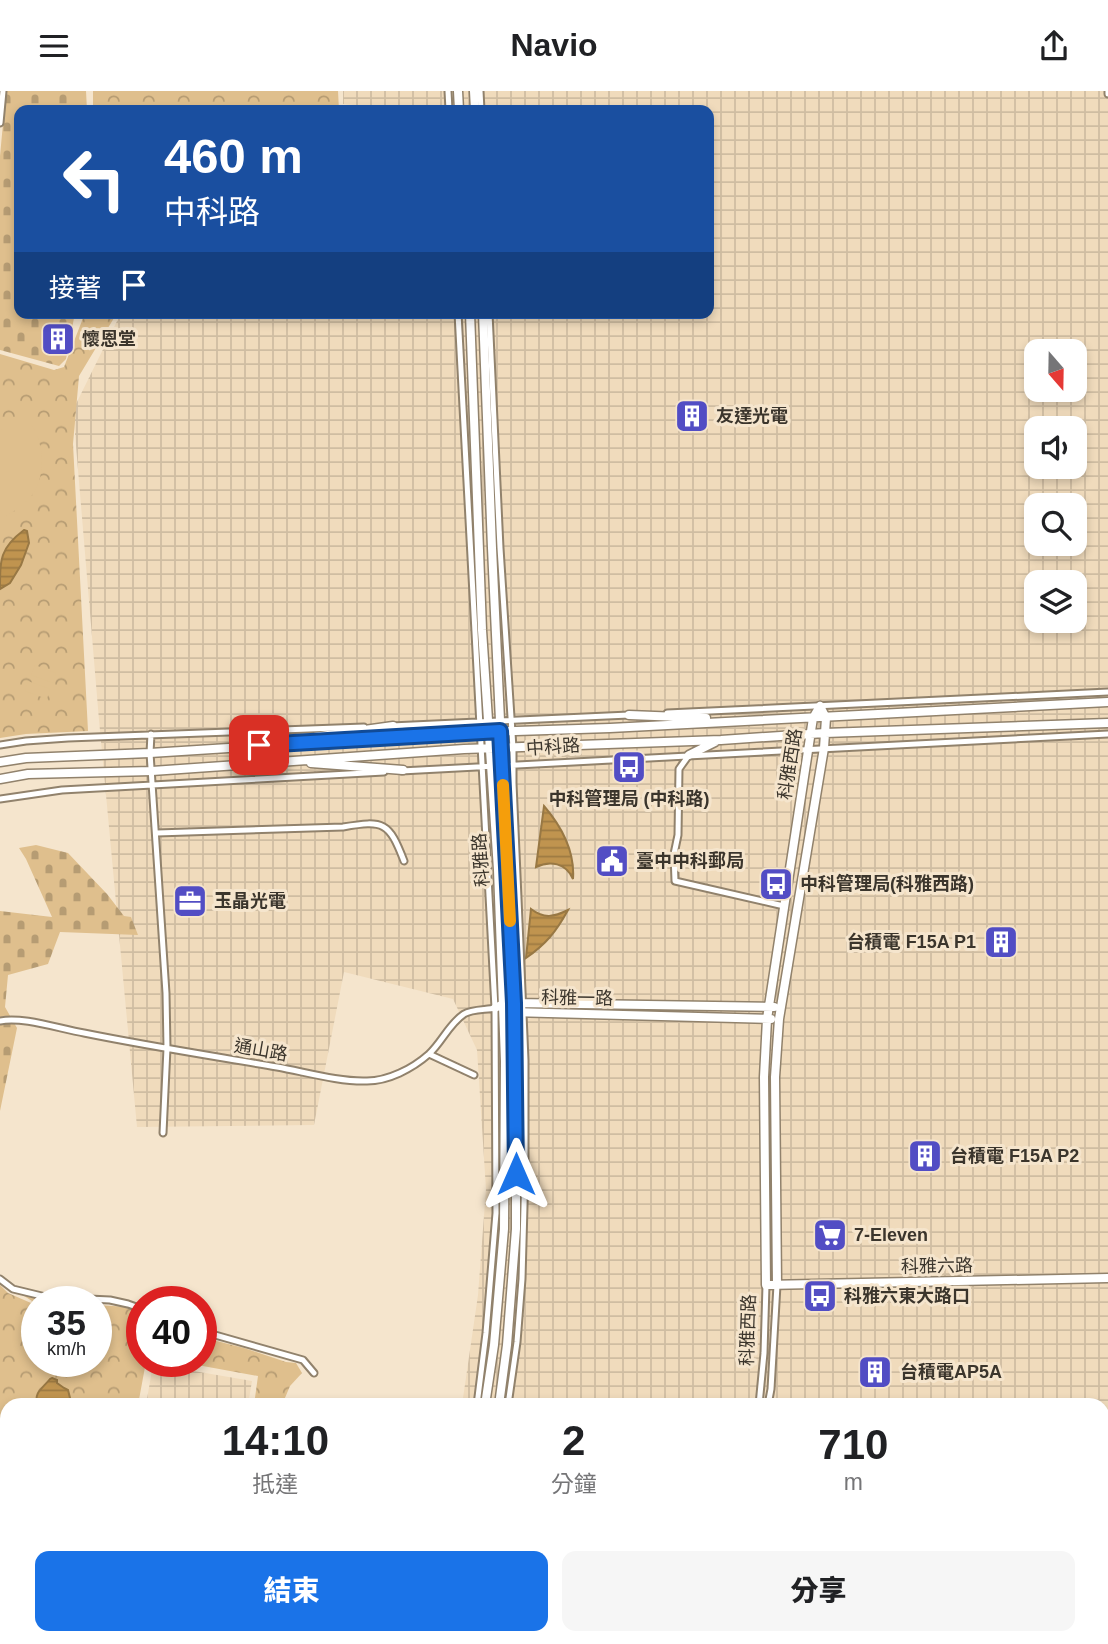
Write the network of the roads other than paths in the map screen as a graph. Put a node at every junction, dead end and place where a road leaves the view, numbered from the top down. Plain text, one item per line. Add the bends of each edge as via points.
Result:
1 (3, 91) edge
2 (0, 123) edge
3 (458, 319) edge
4 (470, 319) edge
5 (483, 319) edge
6 (489, 319) edge
7 (1108, 692) edge
8 (1108, 702) edge
9 (820, 706) junction
10 (629, 715) junction
11 (813, 717) junction
12 (826, 718) junction
13 (754, 719) junction
14 (499, 720) junction
15 (511, 720) junction
16 (484, 721) junction
17 (1108, 723) edge
18 (393, 726) junction
19 (500, 731) junction
20 (512, 731) junction
21 (485, 732) junction
22 (825, 733) junction
23 (151, 734) junction
24 (810, 734) junction
25 (1108, 734) edge
26 (721, 740) junction
27 (0, 745) edge
28 (259, 745) junction
29 (501, 748) junction
30 (513, 748) junction
31 (824, 748) junction
32 (486, 749) junction
33 (808, 749) junction
34 (150, 753) junction
35 (689, 755) junction
36 (280, 761) junction
37 (0, 762) edge
38 (502, 766) junction
39 (513, 766) junction
40 (487, 767) junction
41 (152, 771) junction
42 (403, 771) junction
43 (0, 779) edge
44 (153, 786) junction
45 (0, 799) edge
46 (157, 833) junction
47 (404, 861) dead end
48 (784, 906) junction
49 (769, 1006) junction
50 (782, 1007) junction
51 (501, 1008) junction
52 (518, 1008) junction
53 (767, 1019) junction
54 (779, 1019) junction
55 (0, 1021) edge
56 (167, 1048) junction
57 (429, 1054) junction
58 (474, 1075) dead end
59 (163, 1133) dead end
60 (0, 1279) edge
61 (1108, 1279) edge
62 (766, 1285) junction
63 (777, 1285) junction
64 (126, 1304) edge
65 (217, 1336) edge
66 (314, 1373) dead end
67 (478, 1398) edge
68 (486, 1398) edge
69 (500, 1398) edge
70 (509, 1398) edge
71 (760, 1398) edge
72 (769, 1398) edge

1 - 2 street
3 - 16 street, 科雅路
4 - 16 street, 科雅路
5 - 14 street, 科雅路
6 - 15 street, 科雅路
7 - 9 street, 中科路
8 - 12 street, 中科路
9 - 10 street, 中科路
9 - 11 street, 科雅西路
9 - 12 street, 科雅西路
10 - 13 street
10 - 15 street, 中科路
11 - 12 street, 中科路
11 - 13 street, 中科路
11 - 24 street, 科雅西路
12 - 22 street, 科雅西路
13 - 20 street, 中科路
14 - 15 street, 中科路
14 - 16 street, 中科路
14 - 19 street, 科雅路
15 - 20 street, 科雅路
16 - 18 street, 中科路
16 - 21 street, 科雅路
17 - 22 street, 中科路
18 - 23 street, 中科路
18 - 28 street
19 - 20 street, 中科路
19 - 21 street, 中科路
19 - 29 street, 科雅路
20 - 30 street, 科雅路
21 - 28 street, 中科路
21 - 32 street, 科雅路
22 - 24 street, 中科路
22 - 31 street, 科雅西路
23 - 27 street, 中科路
23 - 34 street
24 - 26 street, 中科路
24 - 33 street, 科雅西路
25 - 31 street, 中科路
26 - 30 street, 中科路
26 - 35 street
28 - 34 street, 中科路
29 - 30 street, 中科路
29 - 32 street, 中科路
29 - 38 street, 科雅路
30 - 39 street, 科雅路
31 - 33 street, 中科路
31 - 50 street, 科雅西路
32 - 36 street, 中科路
32 - 40 street, 科雅路
33 - 35 street, 中科路
33 - 48 street, 科雅西路
34 - 37 street, 中科路
34 - 41 street
35 - 39 street, 中科路
35 - 48 street via 679,769 675,881
36 - 41 street, 中科路
36 - 42 street
38 - 39 street, 中科路
38 - 40 street, 中科路
38 - 52 street, 科雅路
39 - 52 street, 科雅路
40 - 42 street, 中科路
40 - 51 street, 科雅路 via 501,921
41 - 43 street, 中科路 via 28,774
41 - 44 street
42 - 44 street, 中科路
44 - 45 street, 中科路 via 62,790
44 - 46 street
46 - 47 street via 379,824 389,830
46 - 56 street
48 - 49 street, 科雅西路
49 - 50 street, 科雅一路
49 - 52 street, 科雅一路
49 - 53 street, 科雅西路
50 - 54 street, 科雅西路
51 - 52 street, 科雅一路
51 - 57 street, 通山路 via 465,1014
51 - 67 street, 科雅路 via 496,1213
51 - 68 street, 科雅路 via 504,1229
52 - 53 street, 科雅一路
52 - 69 street, 科雅路 via 516,1229
52 - 70 street, 科雅路 via 525,1170 523,1279
53 - 54 street, 科雅一路
53 - 62 street, 科雅西路
54 - 63 street, 科雅西路 via 775,1077
55 - 56 street, 通山路 via 22,1020
56 - 57 street, 通山路 via 367,1081 404,1071
56 - 59 street
57 - 58 street
60 - 64 street via 13,1289 46,1297
61 - 63 street, 科雅六路
62 - 63 street, 科雅六路
62 - 71 street, 科雅西路
63 - 72 street, 科雅西路
65 - 66 street via 303,1360

